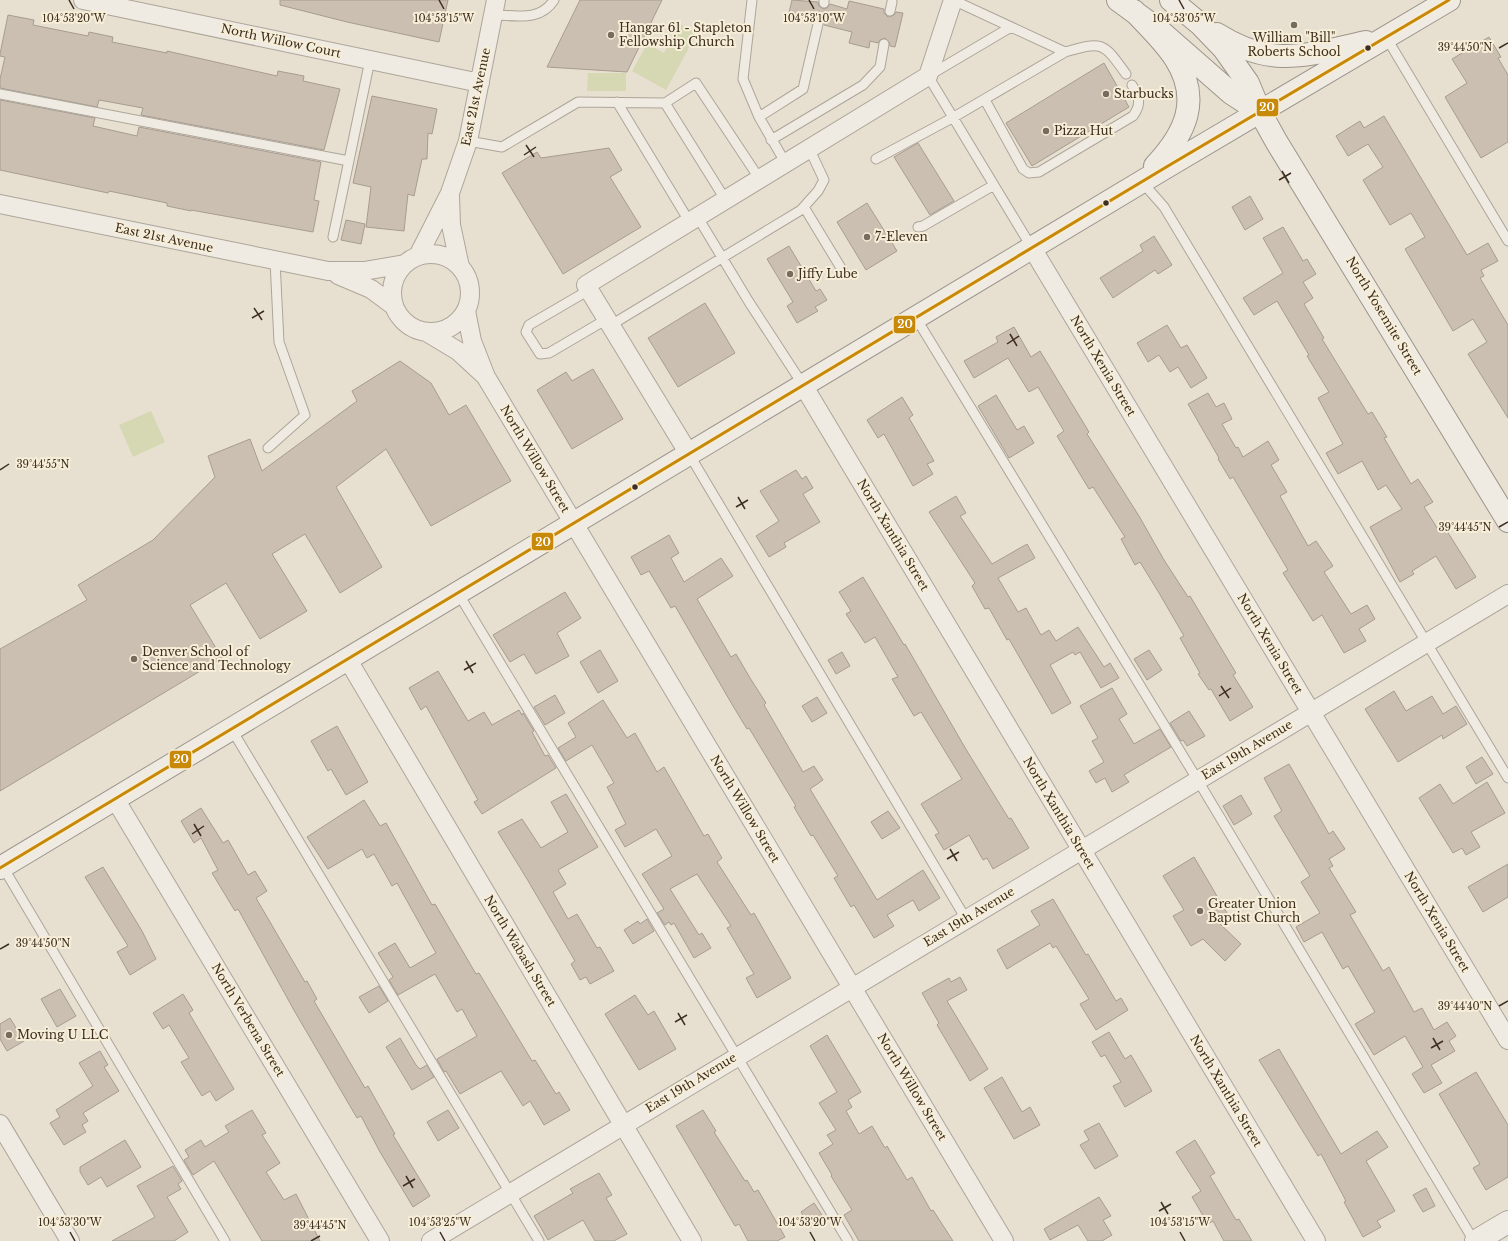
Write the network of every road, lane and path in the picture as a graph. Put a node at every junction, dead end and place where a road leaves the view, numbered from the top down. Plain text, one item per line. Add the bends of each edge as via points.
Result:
1 (83, 0) edge
2 (554, 0) edge
3 (752, 0) edge
4 (953, 0) edge
5 (1171, 0) edge
6 (1449, 0) edge
7 (1126, 6) edge
8 (495, 7) edge
9 (818, 24) dead end
10 (1200, 24) junction
11 (1011, 27) junction
12 (1386, 37) junction
13 (884, 44) dead end
14 (1065, 52) junction
15 (370, 60) junction
16 (1126, 74) dead end
17 (928, 76) junction
18 (480, 83) junction
19 (1132, 85) dead end
20 (0, 94) edge
21 (985, 100) junction
22 (617, 102) junction
23 (664, 103) junction
24 (1260, 112) junction
25 (759, 117) junction
26 (954, 117) junction
27 (771, 140) junction
28 (468, 141) junction
29 (809, 148) junction
30 (876, 160) dead end
31 (349, 161) junction
32 (785, 162) junction
33 (759, 178) junction
34 (1142, 182) junction
35 (994, 185) junction
36 (450, 193) junction
37 (725, 199) junction
38 (0, 204) edge
39 (804, 207) junction
40 (693, 219) junction
41 (918, 227) dead end
42 (333, 237) dead end
43 (1508, 241) edge
44 (1032, 248) junction
45 (723, 259) junction
46 (412, 260) junction
47 (275, 261) junction
48 (460, 267) junction
49 (328, 271) junction
50 (844, 273) dead end
51 (589, 290) junction
52 (394, 306) junction
53 (466, 311) junction
54 (916, 317) junction
55 (609, 322) junction
56 (428, 332) junction
57 (486, 377) junction
58 (803, 385) junction
59 (268, 448) dead end
60 (689, 454) junction
61 (1508, 521) edge
62 (574, 523) junction
63 (458, 593) junction
64 (1508, 594) edge
65 (1427, 642) junction
66 (348, 660) junction
67 (1310, 711) junction
68 (232, 730) junction
69 (1508, 778) edge
70 (1197, 779) junction
71 (116, 799) junction
72 (1080, 850) junction
73 (1, 868) edge
74 (966, 919) junction
75 (852, 987) junction
76 (1508, 1040) edge
77 (736, 1056) junction
78 (0, 1124) edge
79 (623, 1125) junction
80 (510, 1193) junction
81 (1508, 1222) edge
82 (70, 1241) edge
83 (225, 1241) edge
84 (380, 1241) edge
85 (431, 1241) edge
86 (539, 1241) edge
87 (692, 1241) edge
88 (848, 1241) edge
89 (1004, 1241) edge
90 (1316, 1241) edge
91 (1475, 1241) edge

1 - 15 street, North Willow Court
2 - 8 lane via 537,16
3 - 25 lane via 742,79
4 - 11 lane
4 - 17 street
5 - 10 main road
6 - 12 main road
7 - 24 main road via 1180,47 1231,93
7 - 34 main road via 1175,58 1186,82 1188,104 1183,130 1177,141
8 - 18 street, East 21st Avenue
9 - 25 lane via 803,89
10 - 12 main road via 1236,46 1270,56 1315,54
10 - 24 main road, North Yosemite Street via 1224,49 1248,83
11 - 14 lane
11 - 17 lane
12 - 24 main road
12 - 43 lane
13 - 27 lane via 880,67 863,85
14 - 16 lane via 1090,45 1102,47 1110,52
14 - 21 lane
15 - 18 street, North Willow Court
15 - 31 lane
17 - 26 lane
17 - 29 street
18 - 28 street, East 21st Avenue
19 - 21 lane via 1140,98 1139,108 1133,116 1039,172 1029,173 1023,169
20 - 31 lane
21 - 26 lane
22 - 23 lane
22 - 28 lane via 578,102 502,147
22 - 40 lane
23 - 33 lane via 696,83
23 - 37 lane
24 - 34 main road
24 - 61 main road, North Yosemite Street
25 - 27 lane
26 - 30 lane
26 - 35 lane
27 - 32 lane
28 - 36 street, East 21st Avenue
29 - 32 street
29 - 39 lane via 824,180
31 - 42 lane
32 - 33 street
33 - 37 street
34 - 44 main road
34 - 65 lane via 1164,207
35 - 41 lane
35 - 44 lane
36 - 46 street, East 21st Avenue
36 - 48 street, East 21st Avenue via 451,225
37 - 40 street
38 - 47 street, East 21st Avenue
39 - 45 lane
39 - 50 lane
40 - 45 lane
40 - 51 street via 586,285
44 - 54 main road
44 - 67 street, North Xenia Street
45 - 55 lane
45 - 58 lane
46 - 48 street via 433,254 448,258
46 - 49 street, East 21st Avenue via 364,271
46 - 52 street via 396,276 392,291
47 - 49 street, East 21st Avenue
47 - 59 lane via 279,342 304,415
48 - 53 street via 468,280 470,296
49 - 52 street, East 21st Avenue via 371,289
51 - 55 street
51 - 55 lane via 529,325 526,332 540,354 549,353
52 - 56 street via 401,319 414,329
53 - 56 street via 457,323 444,330
53 - 57 street, North Willow Street via 472,341
54 - 58 main road
54 - 70 lane
55 - 60 street
56 - 57 street, North Willow Street via 458,351
57 - 62 street, North Willow Street
58 - 60 main road
58 - 72 street, North Xanthia Street
60 - 62 main road
60 - 74 lane
62 - 63 main road
62 - 75 street, North Willow Street
63 - 66 main road
63 - 77 lane
64 - 65 street, East 19th Avenue
65 - 67 street, East 19th Avenue
65 - 69 lane
66 - 68 main road
66 - 79 street, North Wabash Street
67 - 70 street, East 19th Avenue
67 - 76 street, North Xenia Street
68 - 71 main road
68 - 80 lane
70 - 72 street, East 19th Avenue
70 - 91 lane
71 - 73 main road
71 - 84 street, North Verbena Street
72 - 74 street, East 19th Avenue
72 - 90 street, North Xanthia Street
73 - 83 lane
74 - 75 street, East 19th Avenue
75 - 77 street, East 19th Avenue
75 - 89 street, North Willow Street
77 - 79 street, East 19th Avenue
77 - 88 lane
78 - 82 street
79 - 80 street, East 19th Avenue
79 - 87 street, North Wabash Street
80 - 85 street, East 19th Avenue
80 - 86 lane
81 - 91 main road

